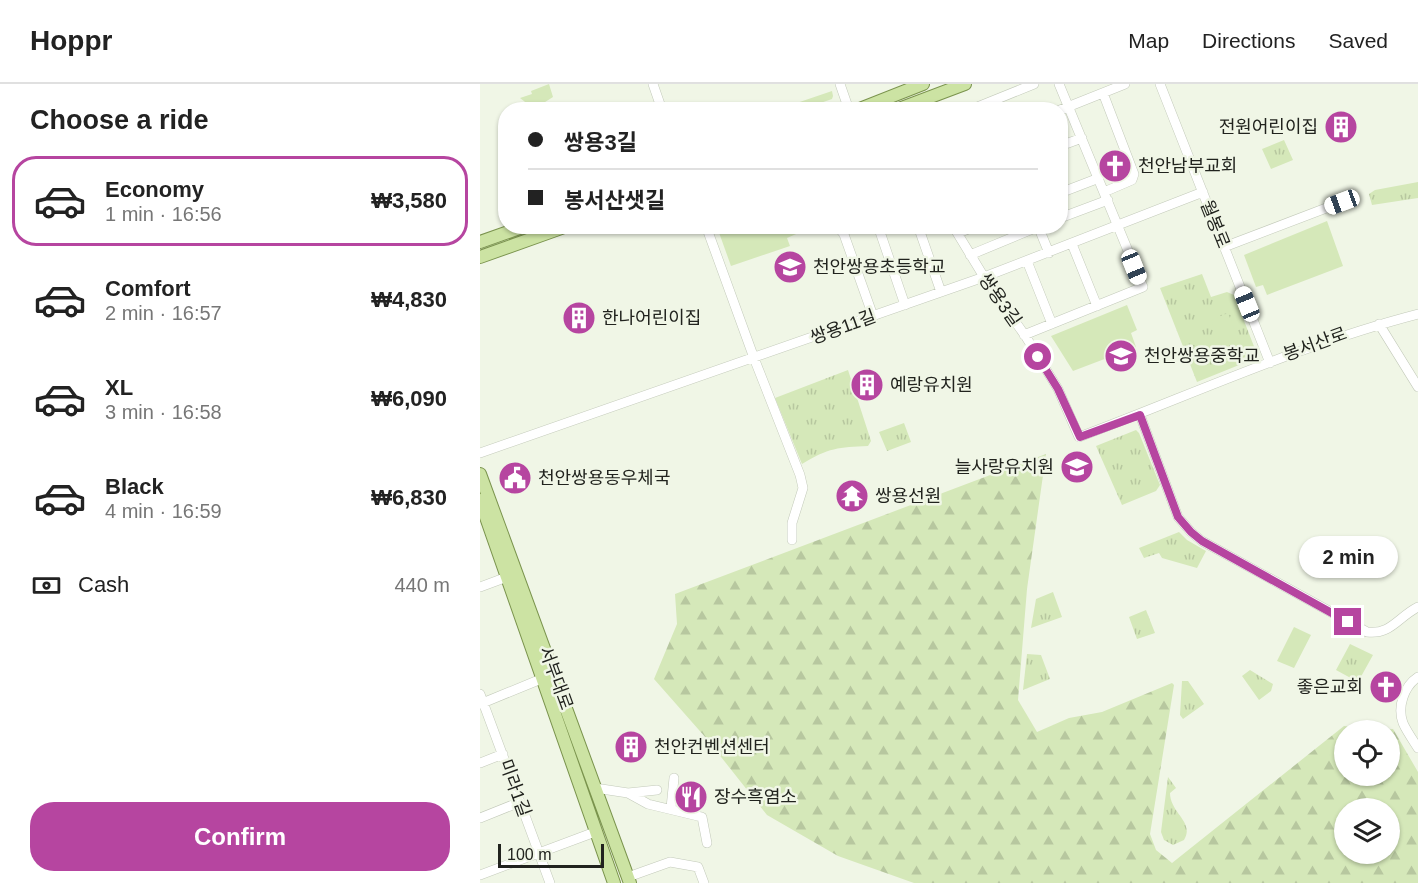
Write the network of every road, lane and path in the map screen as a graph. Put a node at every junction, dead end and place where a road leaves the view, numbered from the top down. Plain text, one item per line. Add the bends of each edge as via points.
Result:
1 (653, 84) edge
2 (840, 84) edge
3 (923, 84) edge
4 (965, 84) edge
5 (1034, 84) edge
6 (1059, 84) edge
7 (1125, 84) edge
8 (1160, 84) edge
9 (1103, 93) junction
10 (659, 102) edge
11 (846, 102) edge
12 (877, 102) edge
13 (917, 102) edge
14 (1000, 102) edge
15 (1063, 102) edge
16 (1068, 106) edge
17 (1068, 115) edge
18 (1082, 138) junction
19 (1068, 143) edge
20 (1099, 178) junction
21 (1068, 190) edge
22 (1203, 192) junction
23 (1106, 196) junction
24 (1342, 202) dead end
25 (1068, 214) edge
26 (1118, 226) junction
27 (502, 234) edge
28 (545, 234) edge
29 (709, 234) edge
30 (843, 234) edge
31 (881, 234) edge
32 (921, 234) edge
33 (958, 234) edge
34 (1022, 234) edge
35 (1042, 234) edge
36 (480, 242) edge
37 (1072, 244) junction
38 (1224, 247) junction
39 (1049, 253) junction
40 (970, 255) junction
41 (480, 257) edge
42 (1027, 261) junction
43 (984, 278) junction
44 (942, 292) junction
45 (905, 304) junction
46 (1096, 306) junction
47 (1418, 312) edge
48 (873, 316) junction
49 (1052, 324) junction
50 (1379, 324) junction
51 (1024, 335) junction
52 (754, 358) junction
53 (1270, 362) junction
54 (1418, 387) edge
55 (1140, 415) junction
56 (1079, 436) junction
57 (480, 453) edge
58 (480, 474) edge
59 (480, 500) edge
60 (792, 540) dead end
61 (507, 577) junction
62 (480, 586) edge
63 (1418, 607) edge
64 (548, 676) junction
65 (1418, 677) edge
66 (481, 700) edge
67 (1418, 748) edge
68 (503, 754) junction
69 (480, 763) edge
70 (674, 778) dead end
71 (595, 788) junction
72 (657, 790) dead end
73 (628, 793) junction
74 (520, 802) junction
75 (672, 808) junction
76 (480, 818) edge
77 (595, 832) junction
78 (707, 843) dead end
79 (539, 852) junction
80 (480, 875) edge
81 (629, 880) edge
82 (550, 883) edge
83 (614, 883) edge
84 (704, 883) edge

1 - 10 street
2 - 11 street
3 - 12 main road
4 - 13 main road
5 - 14 street
6 - 15 street
7 - 9 street
8 - 22 street, 월봉로
9 - 16 street
9 - 23 street via 1134,174
17 - 18 street
18 - 19 street
18 - 20 street
20 - 21 street
20 - 23 street
22 - 26 street, 쌍용11길
22 - 38 street, 월봉로
23 - 25 street
23 - 26 street
24 - 38 street
26 - 37 street, 쌍용11길
26 - 46 street via 1143,288
27 - 36 main road
28 - 41 main road
29 - 52 street
30 - 48 street
31 - 45 street
32 - 44 street
33 - 40 street, 쌍용3길
34 - 40 street
35 - 39 street
37 - 39 street, 쌍용11길
37 - 46 street
38 - 53 street, 월봉로
39 - 42 street, 쌍용11길
40 - 43 street, 쌍용3길
42 - 43 street, 쌍용11길
42 - 49 street
43 - 44 street, 쌍용11길
43 - 51 street, 쌍용3길
44 - 45 street, 쌍용11길
45 - 48 street, 쌍용11길
46 - 49 street
47 - 50 street, 봉서산로
47 - 53 street, 봉서산로 via 1378,321
48 - 52 street, 쌍용11길
49 - 51 street
50 - 53 street, 봉서산로
50 - 54 street
51 - 56 street, 쌍용3길 via 1058,389
52 - 57 street, 쌍용11길
52 - 60 street via 803,488 792,524
53 - 55 street, 봉서산로
53 - 56 street, 봉서산로
55 - 56 street, 봉서산로
55 - 63 street via 1178,517 1202,541 1367,632 1386,631
58 - 64 main road, 서부대로
59 - 61 main road, 서부대로
61 - 62 street
61 - 64 main road, 서부대로
64 - 66 street
64 - 71 main road, 서부대로
64 - 77 main road, 서부대로
65 - 67 street via 1407,686 1401,716
66 - 68 street, 미라1길
68 - 69 street
68 - 74 street, 미라1길
70 - 75 street
71 - 73 street
71 - 81 main road, 서부대로
72 - 73 street
73 - 75 street via 648,804
74 - 76 street
74 - 79 street, 미라1길
75 - 78 street via 702,817
77 - 79 street
77 - 83 main road, 서부대로
79 - 80 street
79 - 82 street, 미라1길
81 - 84 street via 670,862 698,867

